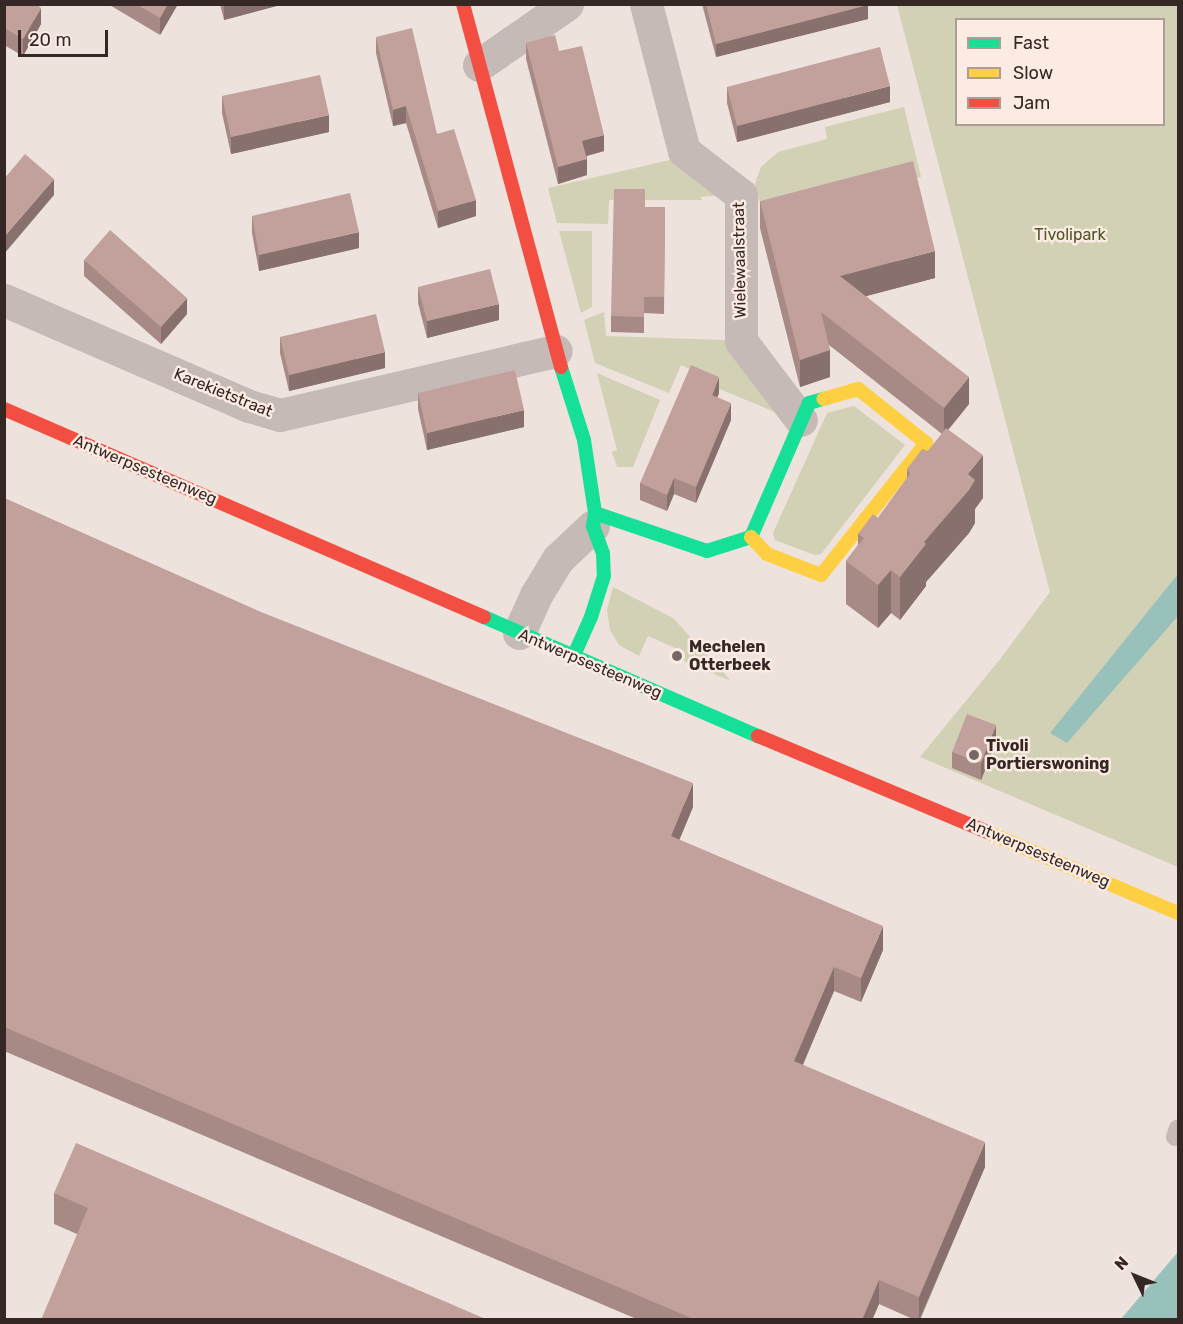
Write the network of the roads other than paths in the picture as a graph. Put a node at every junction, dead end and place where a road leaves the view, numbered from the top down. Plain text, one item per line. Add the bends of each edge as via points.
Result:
1 (463, 4) edge
2 (567, 4) edge
3 (646, 4) edge
4 (479, 65) junction
5 (4, 300) edge
6 (556, 351) junction
7 (4, 409) edge
8 (801, 420) junction
9 (594, 520) junction
10 (751, 537) junction
11 (519, 633) junction
12 (574, 655) junction
13 (1179, 913) edge

1 - 4 street
2 - 4 street
3 - 8 street, Wielewaalstraat via 684,151 741,195 741,341
4 - 6 street
5 - 6 street, Karekietstraat via 249,406 280,415
6 - 9 street via 584,440
7 - 11 street, Antwerpsesteenweg
8 - 10 street
8 - 10 street via 809,403 858,389 926,443 821,575 767,554
9 - 10 street via 707,551
9 - 11 street via 558,559
9 - 12 street via 603,552 604,576
11 - 12 street, Antwerpsesteenweg
12 - 13 street, Antwerpsesteenweg

